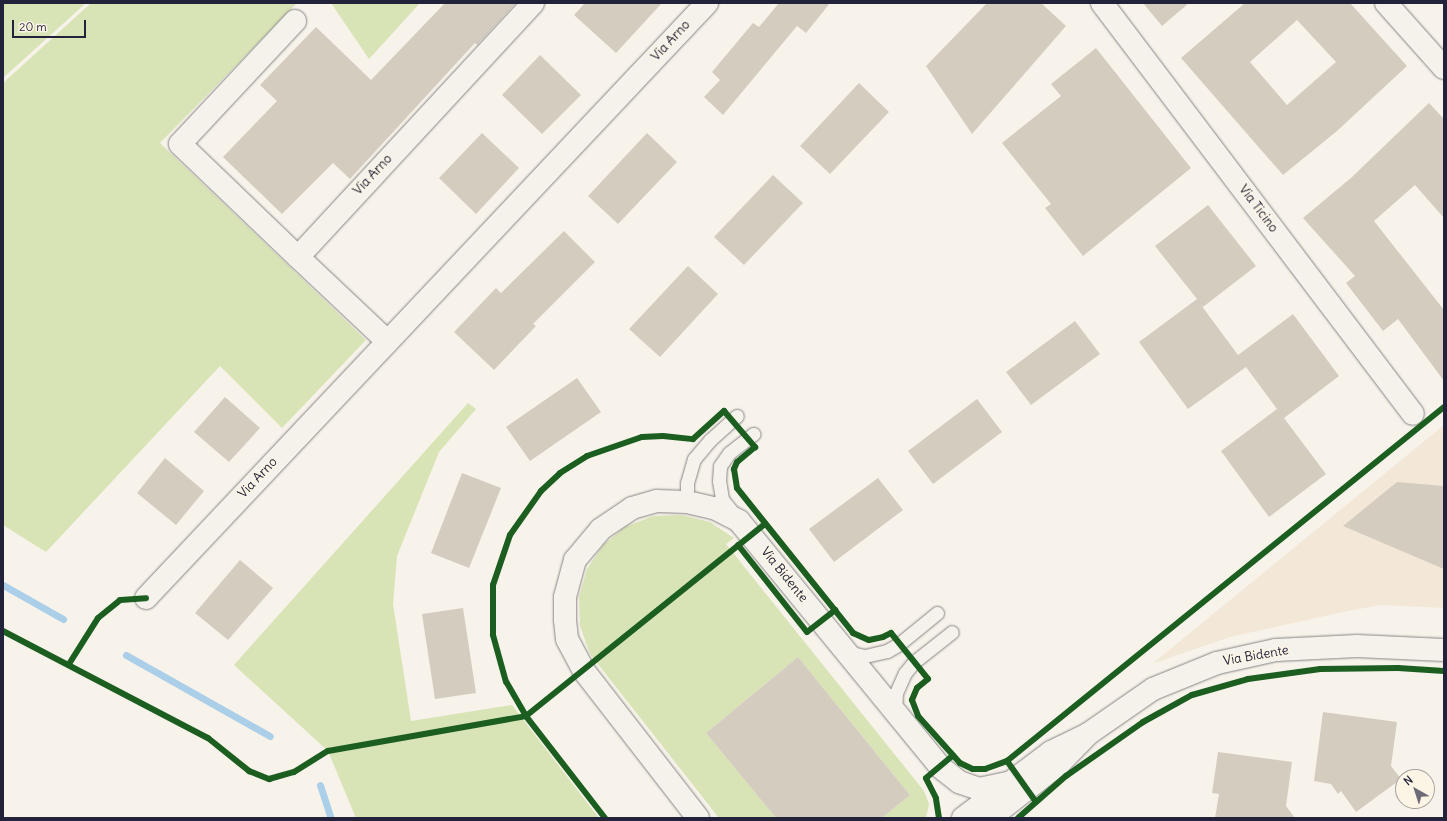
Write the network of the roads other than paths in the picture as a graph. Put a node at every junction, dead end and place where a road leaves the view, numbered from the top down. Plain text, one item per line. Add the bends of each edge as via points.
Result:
1 (533, 3) edge
2 (707, 3) edge
3 (1102, 3) edge
4 (1386, 3) edge
5 (295, 21) dead end
6 (1444, 68) edge
7 (298, 257) junction
8 (387, 341) junction
9 (1413, 414) dead end
10 (737, 416) dead end
11 (752, 434) dead end
12 (687, 502) junction
13 (739, 520) junction
14 (146, 598) dead end
15 (937, 613) dead end
16 (952, 632) dead end
17 (1444, 650) edge
18 (845, 651) junction
19 (895, 714) junction
20 (1088, 734) junction
21 (1007, 783) junction
22 (698, 818) edge
23 (963, 818) edge
24 (990, 818) edge

1 - 7 street, Via Arno
2 - 8 street, Via Arno
3 - 9 street, Via Ticino
4 - 6 street
5 - 7 street via 180,144
7 - 8 street
8 - 14 street, Via Arno
10 - 12 lane via 710,440 694,459 687,483
11 - 13 lane via 729,453 720,466 722,499
12 - 13 street, Via Bidente via 714,508
12 - 22 street, Via Bidente via 657,501 632,508 601,529 575,560 565,597 565,619 567,639 584,671
13 - 18 street, Via Bidente
15 - 18 lane via 887,651 865,656
16 - 19 lane via 914,662 905,673 896,693
17 - 20 street, Via Bidente via 1357,646 1276,650 1217,663 1153,689
18 - 19 street, Via Bidente
19 - 21 street, Via Bidente via 940,767 959,782 979,789
20 - 21 street, Via Bidente via 1051,752
20 - 24 street, Via Bidente via 1059,764
21 - 23 street, Via Bidente

